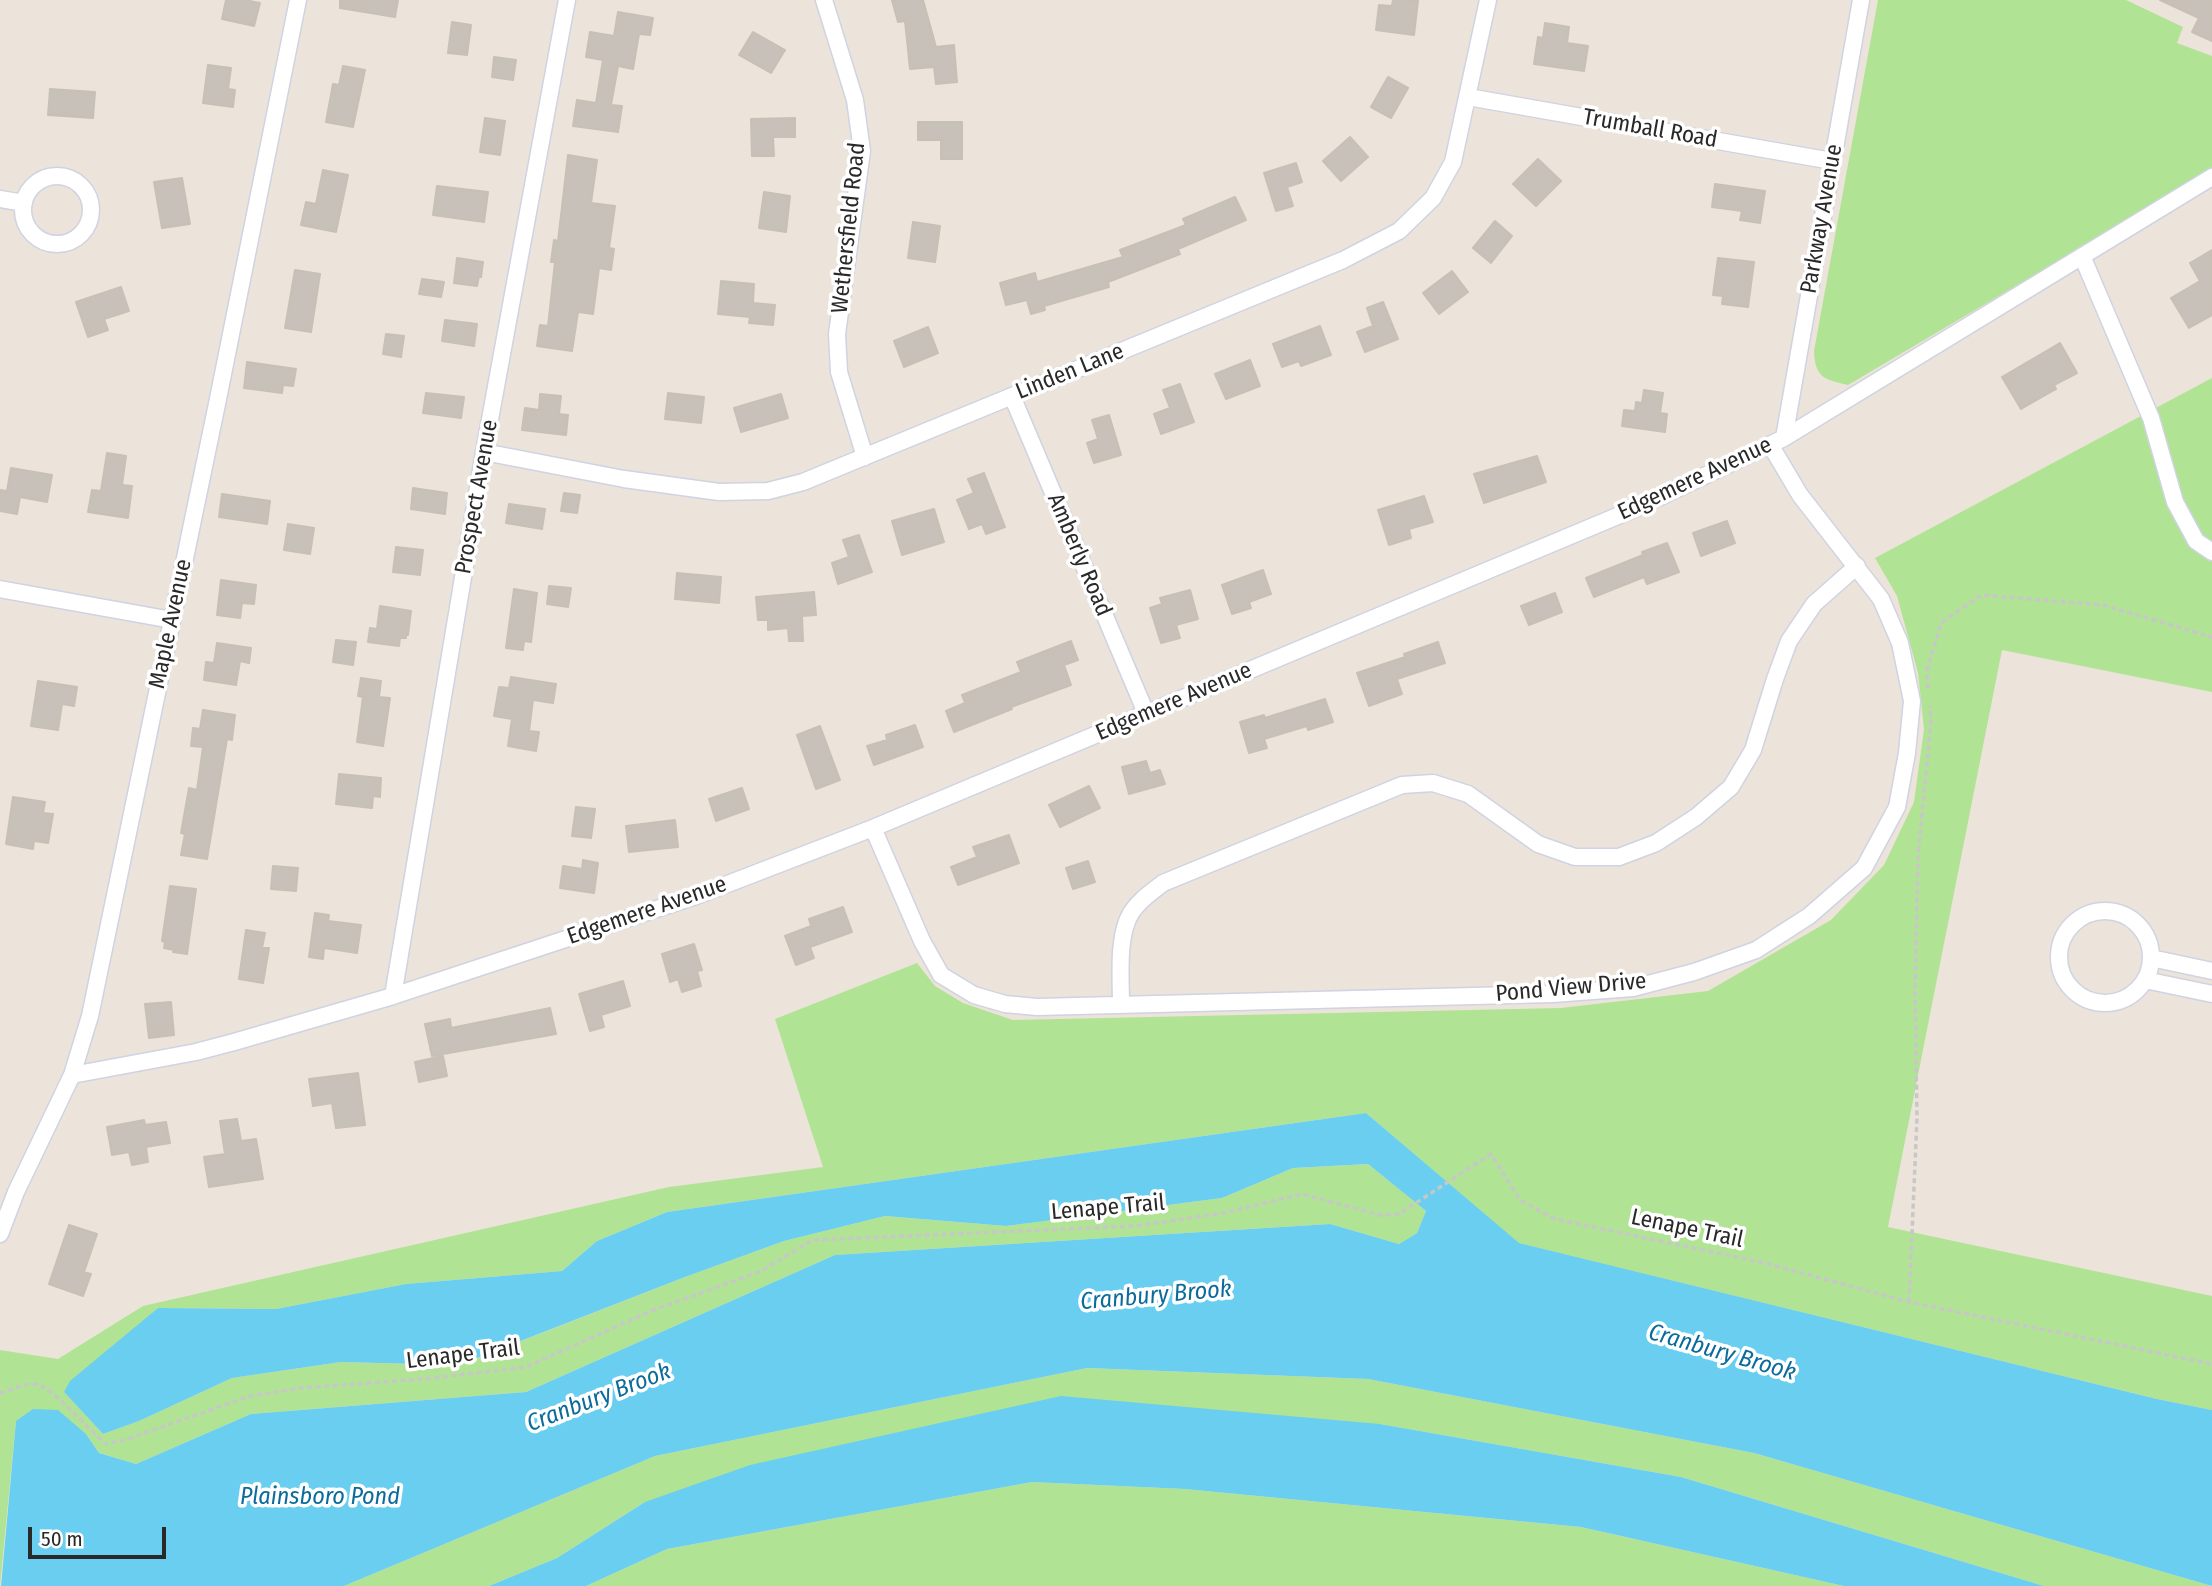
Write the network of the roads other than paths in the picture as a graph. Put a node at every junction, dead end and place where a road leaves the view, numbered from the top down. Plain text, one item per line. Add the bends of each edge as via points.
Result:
1 (298, 0) edge
2 (567, 0) edge
3 (824, 0) edge
4 (1488, 0) edge
5 (1861, 0) edge
6 (1468, 97) junction
7 (1832, 161) junction
8 (2212, 177) edge
9 (0, 199) edge
10 (24, 203) junction
11 (2082, 256) junction
12 (1012, 396) junction
13 (1777, 442) junction
14 (484, 452) junction
15 (865, 457) junction
16 (2212, 552) edge
17 (1857, 566) junction
18 (0, 589) edge
19 (172, 620) junction
20 (1146, 713) junction
21 (873, 828) junction
22 (2151, 958) junction
23 (2212, 971) edge
24 (2145, 980) junction
25 (2212, 994) edge
26 (393, 996) junction
27 (1121, 1004) junction
28 (72, 1075) junction
29 (0, 1234) edge

1 - 19 street, Maple Avenue
2 - 14 street, Prospect Avenue
3 - 15 street, Wethersfield Road via 855,100 862,151 837,334 839,372
4 - 6 street, Linden Lane
5 - 7 street, Parkway Avenue
6 - 7 street, Trumball Road
6 - 12 street, Linden Lane via 1453,162 1433,198 1399,231 1343,260
7 - 13 street, Parkway Avenue
8 - 11 street, Edgemere Avenue
9 - 10 street
10 - 10 street via 27,227 47,243 71,241 80,235 91,214 85,190 64,177 43,179
11 - 13 street, Edgemere Avenue
11 - 16 street via 2151,418 2175,502 2196,541
12 - 15 street, Linden Lane
12 - 20 street, Amberly Road
13 - 17 street, Pond View Drive via 1800,495
13 - 20 street, Edgemere Avenue via 1639,507
14 - 15 street, Linden Lane via 719,492 768,491
14 - 26 street, Prospect Avenue
17 - 27 street via 1814,604 1789,641 1754,750 1731,786 1696,817 1656,843 1619,857 1575,857 1538,844 1468,794 1433,783 1402,785 1163,883 1130,914 1122,944
17 - 27 street, Pond View Drive via 1881,599 1900,643 1912,701 1897,807 1864,868 1809,916 1756,950 1633,988
18 - 19 street
19 - 28 street, Maple Avenue via 102,964
20 - 21 street, Edgemere Avenue
21 - 26 street, Edgemere Avenue via 699,895
21 - 27 street, Pond View Drive via 941,975 974,995 1005,1004
22 - 23 street
22 - 24 street
22 - 24 street via 2138,926 2108,911 2077,921 2060,949 2065,979 2088,1000 2119,1001
24 - 25 street
26 - 28 street, Edgemere Avenue via 196,1052
28 - 29 street, Maple Avenue

